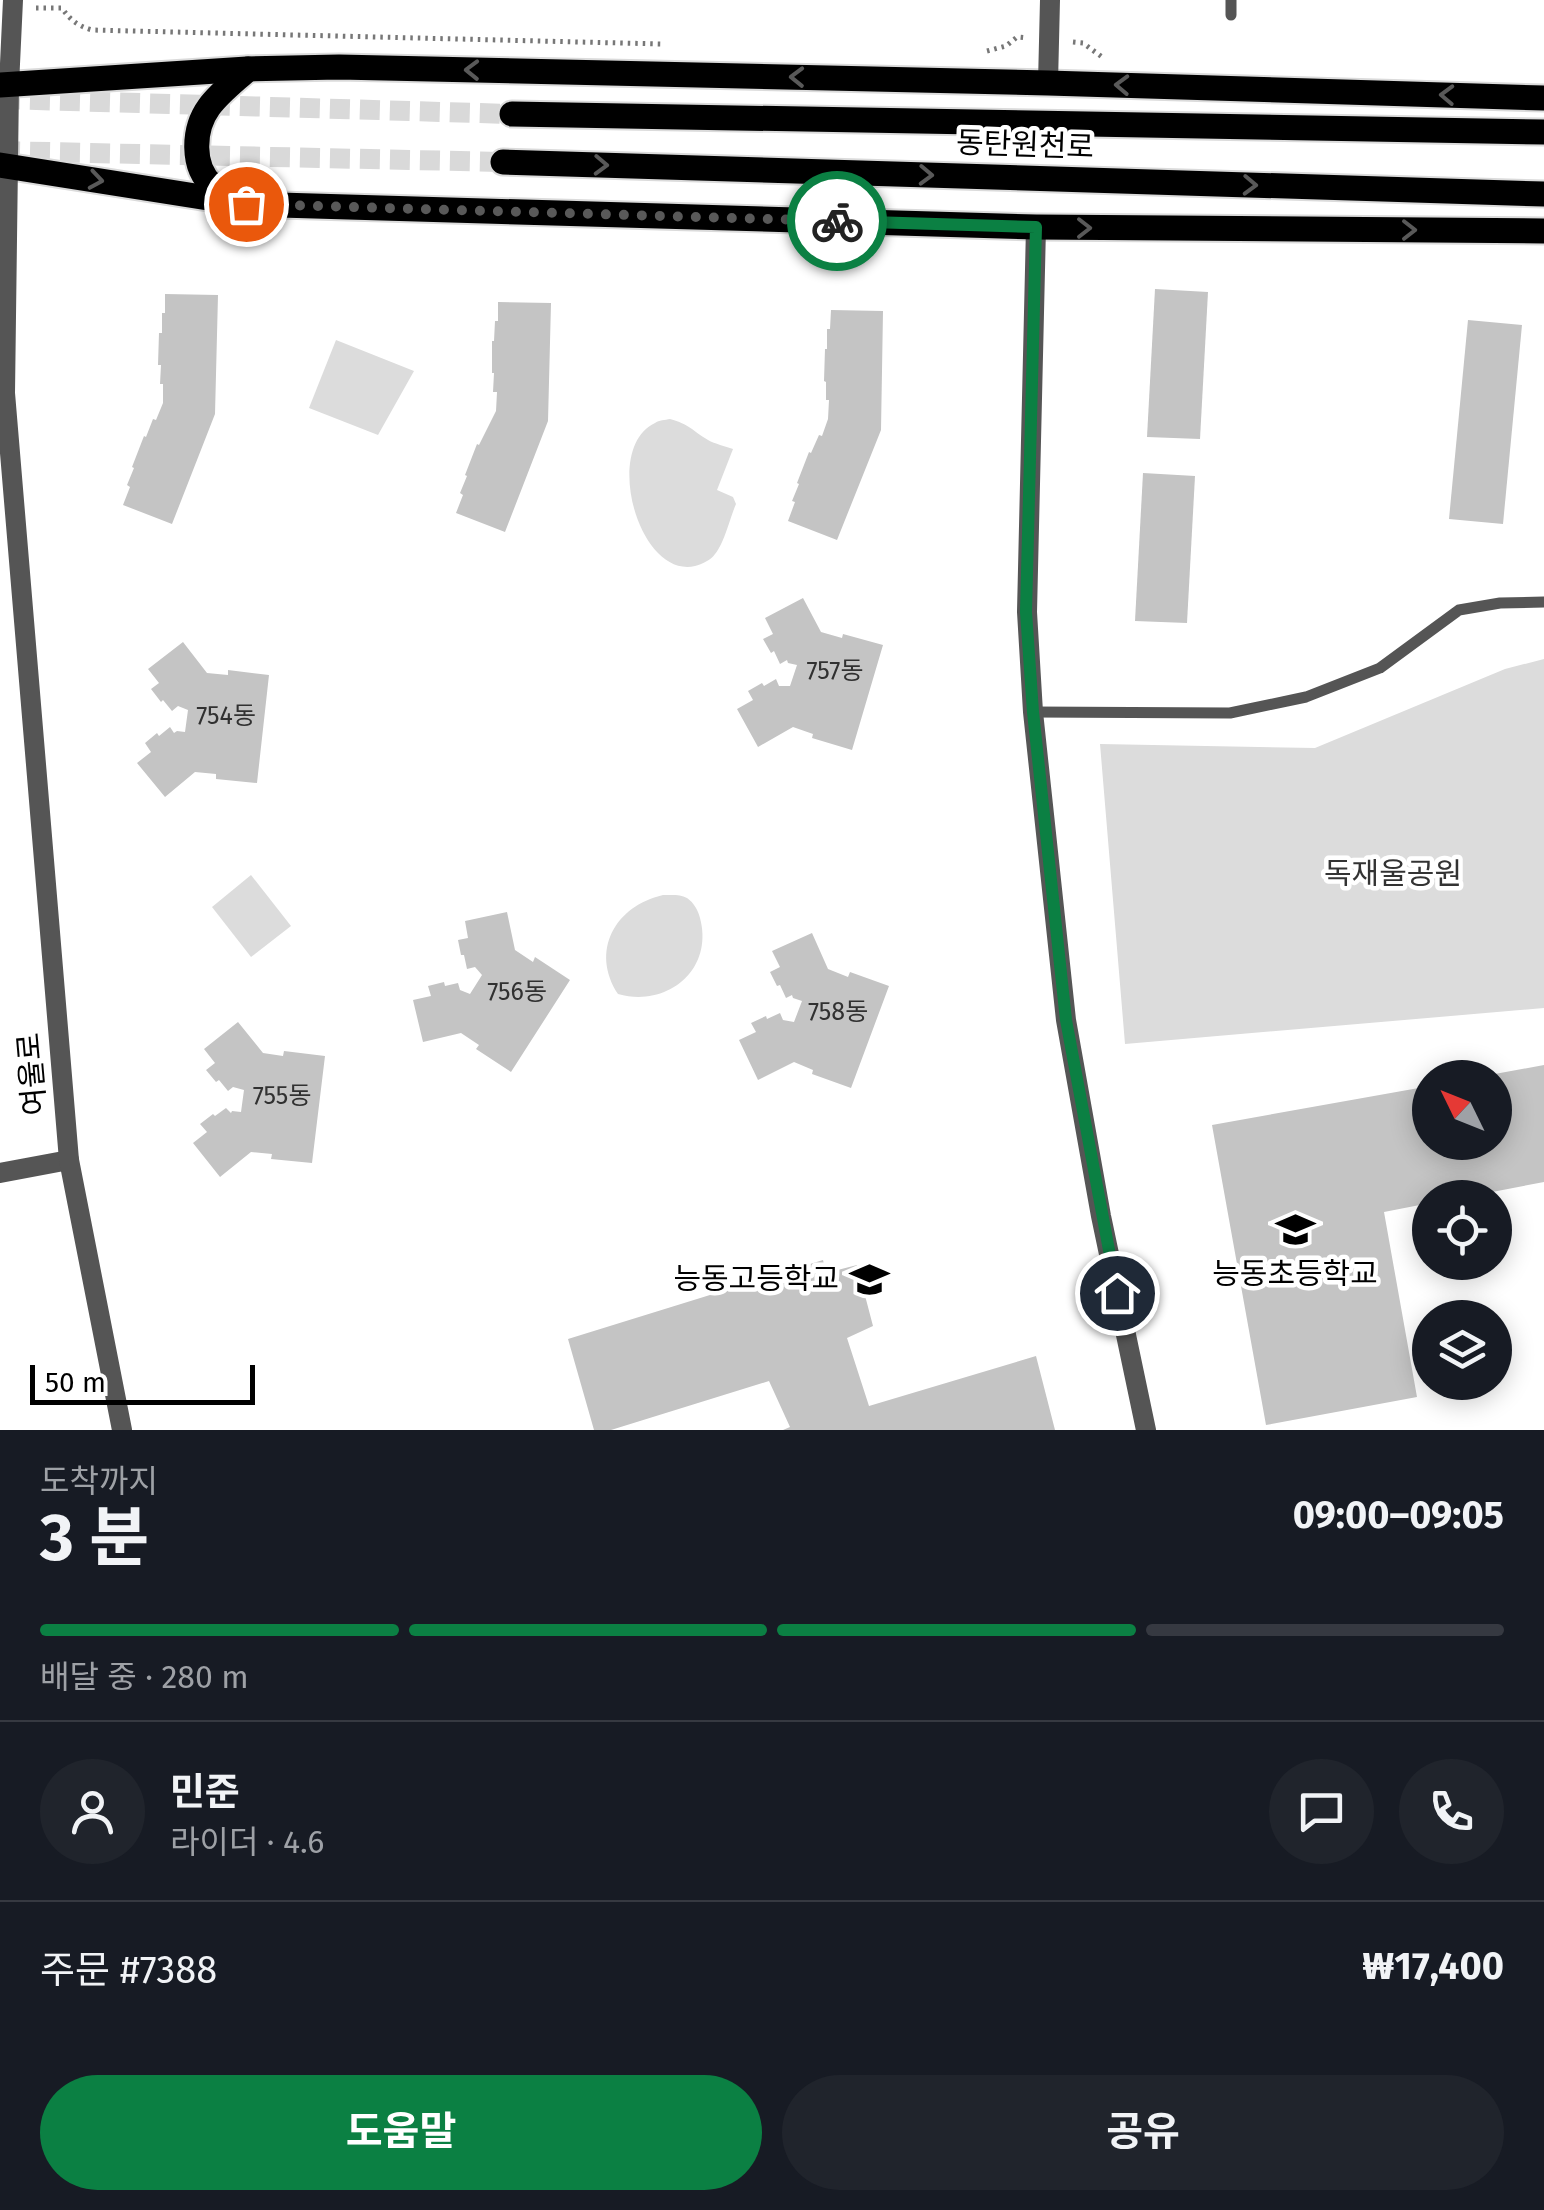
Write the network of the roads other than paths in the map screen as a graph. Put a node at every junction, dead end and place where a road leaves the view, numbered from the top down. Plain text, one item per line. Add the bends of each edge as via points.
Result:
1 (13, 0) edge
2 (1050, 0) edge
3 (1231, 0) edge
4 (1231, 16) dead end
5 (248, 69) junction
6 (1048, 82) junction
7 (4, 85) edge
8 (1544, 98) edge
9 (512, 114) tunnel mouth
10 (1544, 132) edge
11 (503, 162) tunnel mouth
12 (5, 165) edge
13 (1544, 194) edge
14 (246, 204) junction
15 (1036, 227) junction
16 (1544, 231) edge
17 (3, 392) edge
18 (1544, 602) edge
19 (1033, 712) junction
20 (69, 1160) junction
21 (0, 1172) edge
22 (122, 1430) edge
23 (1146, 1430) edge

1 - 7 street
2 - 6 street
3 - 4 lane
6 -> 5 main road
5 - 7 main road
5 - 14 main road via 210,104 196,151 212,186
8 -> 6 main road
7 - 12 street, 여울로
9 - 10 main road, 동탄원천로
11 -> 13 main road, 동탄원천로
12 -> 14 main road
12 - 17 street, 여울로
14 - 15 main road
15 -> 16 main road
15 - 19 street via 1026,612
17 - 20 street, 여울로
18 - 19 lane via 1459,610 1380,668 1306,697 1230,713
19 - 23 street via 1066,1020
20 - 21 street
20 - 22 street, 여울로

